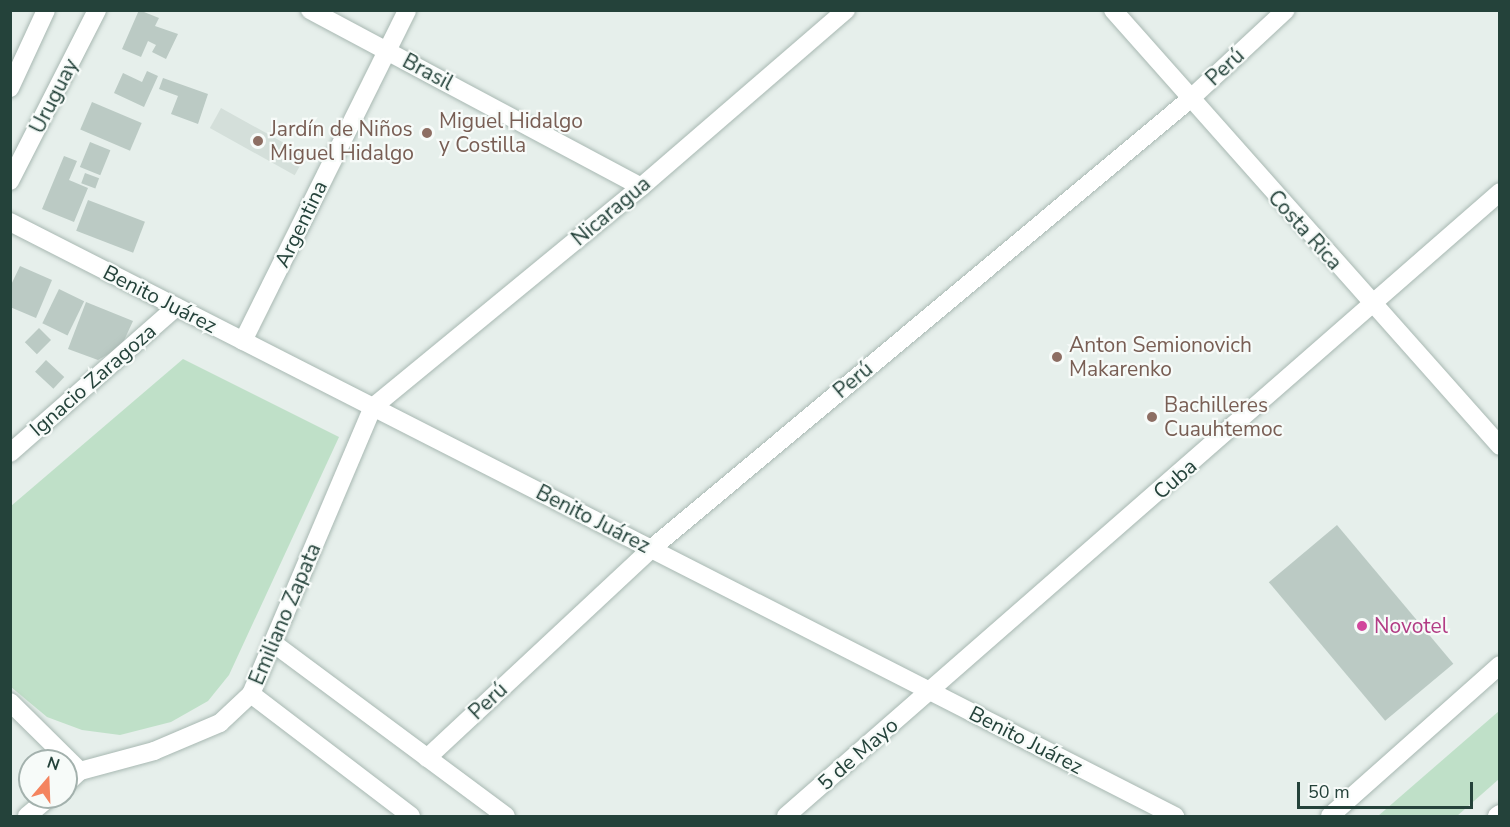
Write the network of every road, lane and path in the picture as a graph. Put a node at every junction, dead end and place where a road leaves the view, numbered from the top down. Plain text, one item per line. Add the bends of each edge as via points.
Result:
1 (46, 10) edge
2 (98, 10) edge
3 (310, 10) edge
4 (407, 10) edge
5 (846, 10) edge
6 (1113, 10) edge
7 (1286, 10) edge
8 (387, 50) junction
9 (10, 88) edge
10 (1189, 100) junction
11 (10, 182) edge
12 (641, 187) junction
13 (1500, 192) edge
14 (10, 222) edge
15 (1373, 306) junction
16 (176, 307) junction
17 (243, 341) junction
18 (373, 407) junction
19 (1500, 446) edge
20 (10, 453) edge
21 (651, 549) junction
22 (273, 643) junction
23 (1500, 665) edge
24 (930, 692) junction
25 (251, 694) junction
26 (10, 702) edge
27 (428, 758) junction
28 (80, 771) joint
29 (1334, 815) edge
30 (411, 816) edge
31 (506, 816) edge
32 (786, 816) edge
33 (1175, 816) edge

1 - 9 street, Uruguay
2 - 11 street, Uruguay
3 - 8 street, Brasil
4 - 8 street, Argentina
5 - 12 street, Nicaragua
6 - 10 street, Costa Rica
7 - 10 street, Perú
8 - 12 street, Brasil
8 - 17 street, Argentina
10 - 15 street, Costa Rica
10 - 21 street, Perú
12 - 18 street, Nicaragua
13 - 15 street, Cuba
14 - 16 street, Benito Juárez
15 - 19 street, Costa Rica
15 - 24 street, Cuba
16 - 17 street, Benito Juárez
16 - 20 street, Ignacio Zaragoza
17 - 18 street, Benito Juárez
18 - 21 street, Benito Juárez
18 - 22 street, Emiliano Zapata
21 - 24 street, Benito Juárez
21 - 27 street, Perú
22 - 25 street, Emiliano Zapata
22 - 27 street
23 - 29 street
24 - 32 street, 5 de Mayo
24 - 33 street, Benito Juárez
25 - 28 street, Emiliano Zapata via 220,723 154,751
25 - 30 street
26 - 28 street
27 - 31 street

